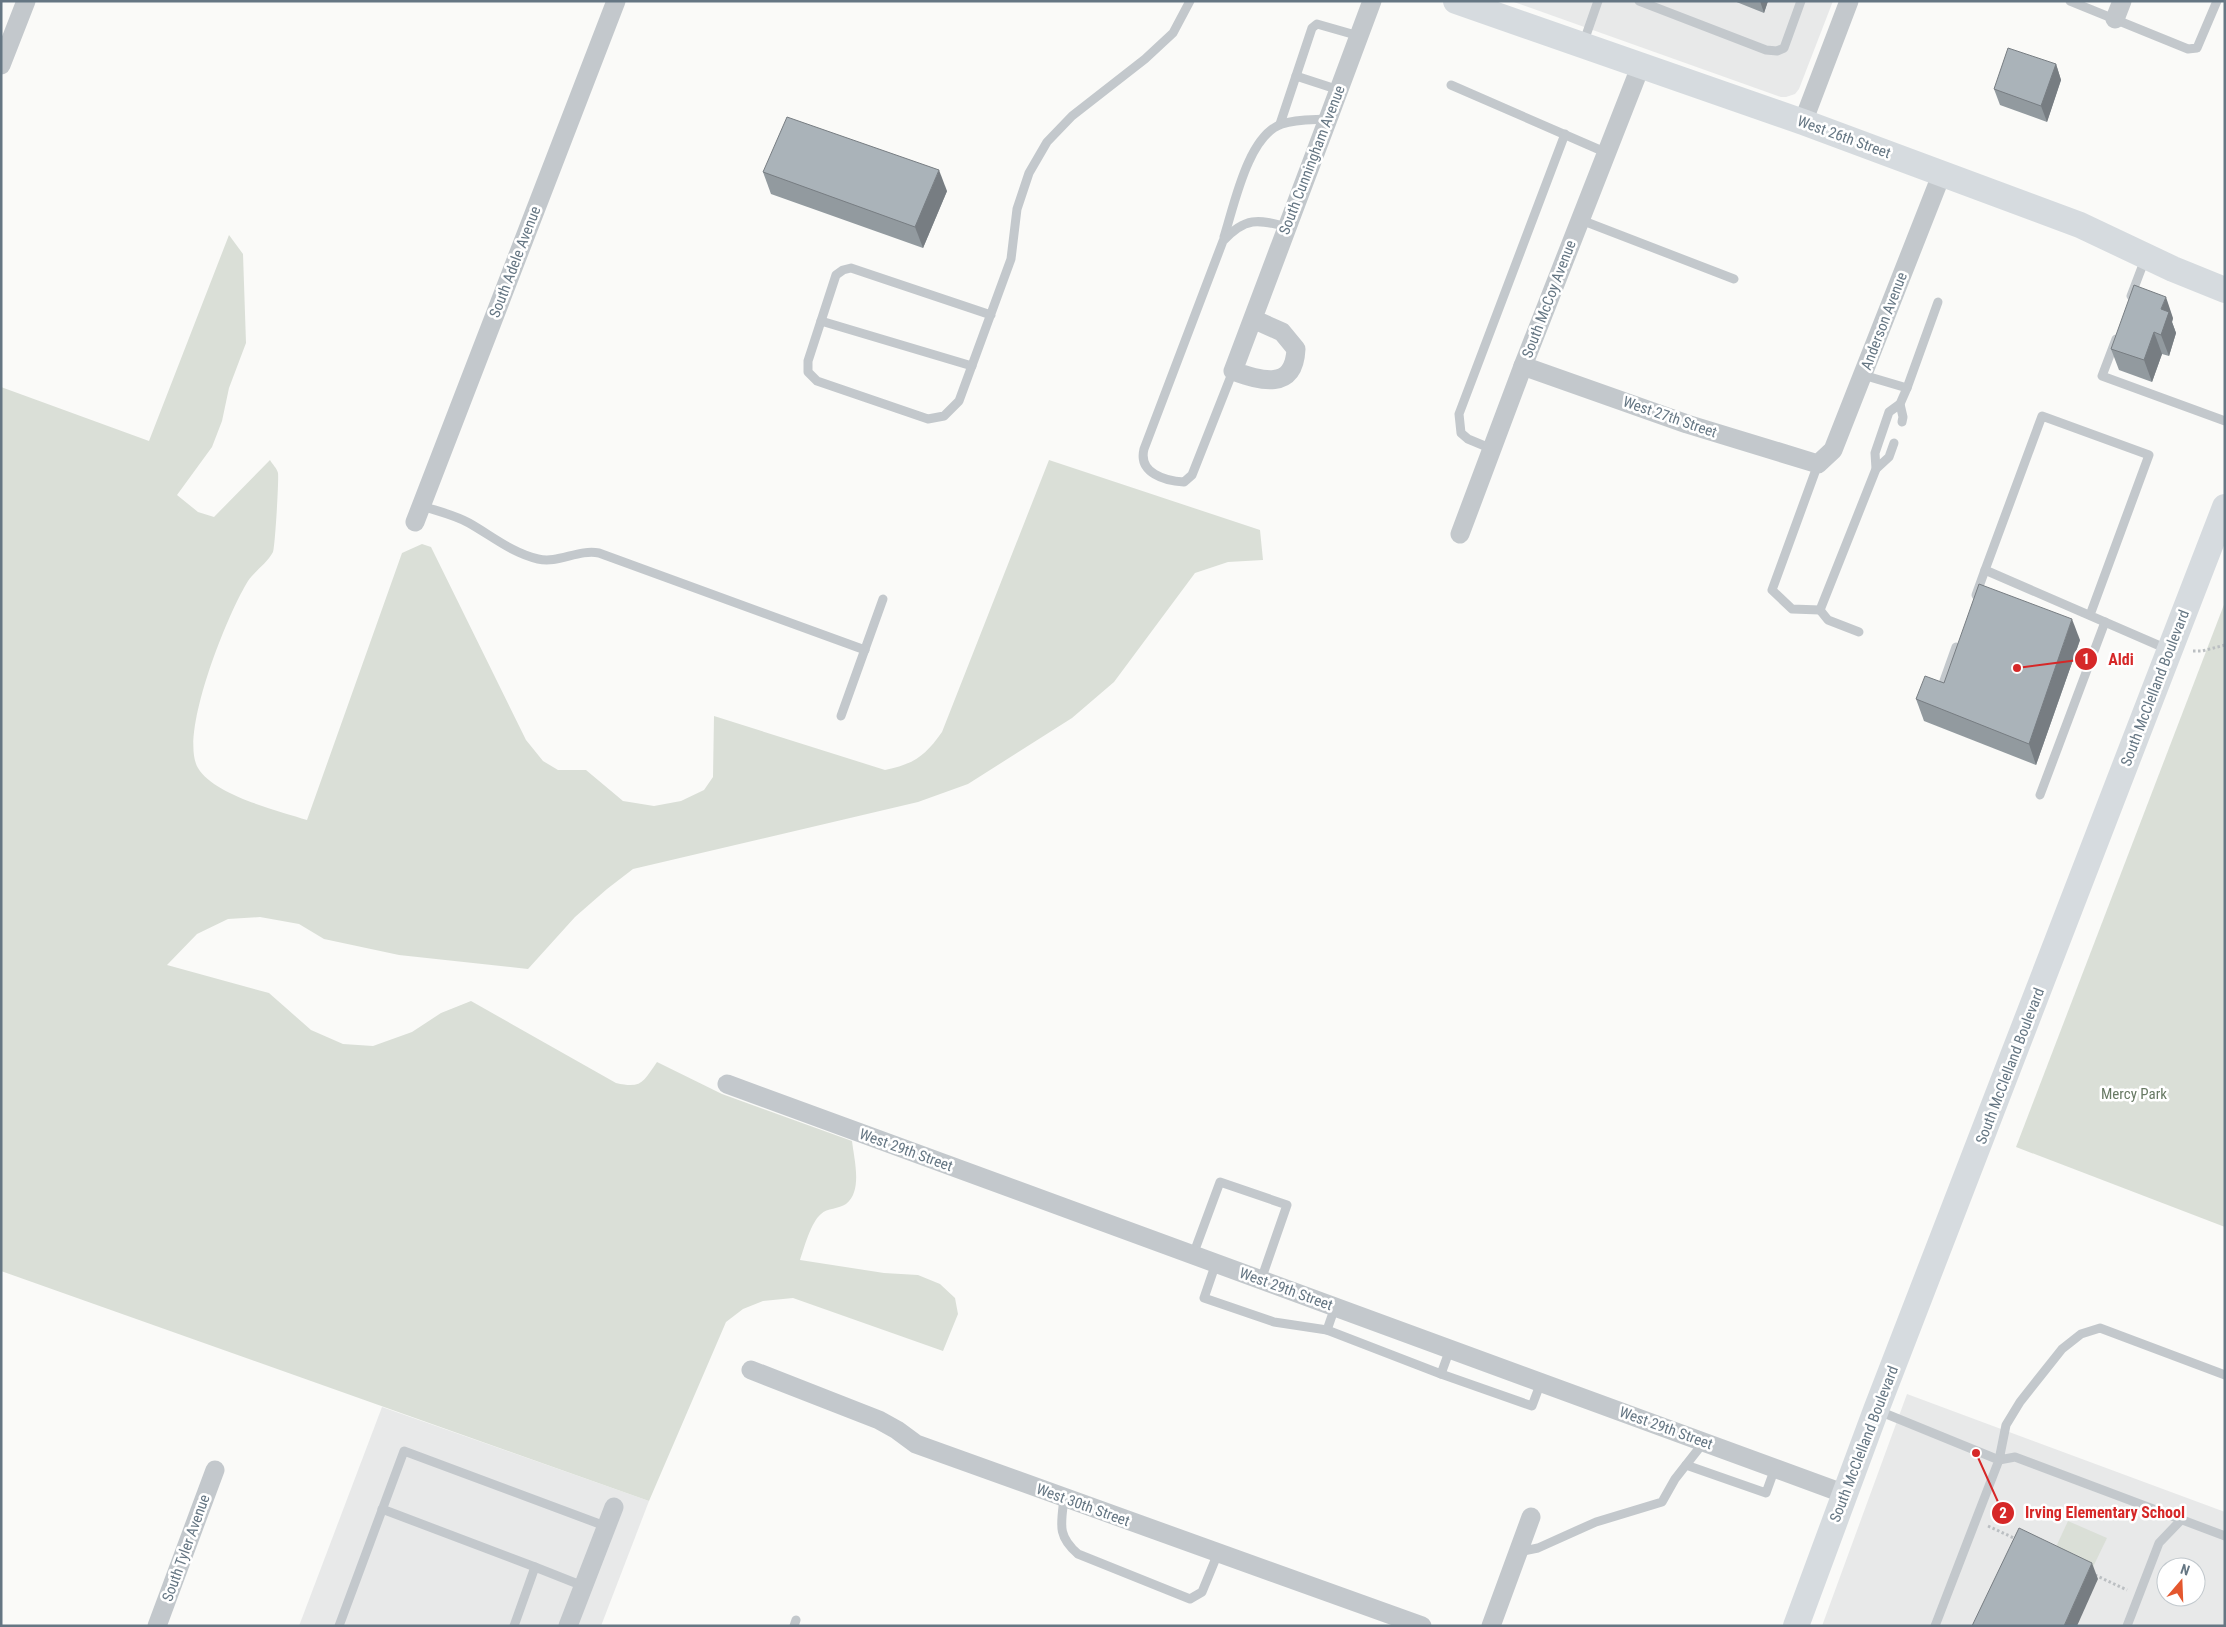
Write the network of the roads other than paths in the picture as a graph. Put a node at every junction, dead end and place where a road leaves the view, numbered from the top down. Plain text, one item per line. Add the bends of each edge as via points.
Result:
1 (26, 1) edge
2 (616, 1) edge
3 (1190, 1) edge
4 (1372, 1) edge
5 (1456, 1) edge
6 (1598, 1) edge
7 (1639, 1) edge
8 (1801, 1) edge
9 (1849, 1) edge
10 (2070, 1) edge
11 (2122, 1) edge
12 (2217, 1) edge
13 (2115, 19) junction
14 (1359, 36) junction
15 (1583, 44) junction
16 (1, 64) edge
17 (1641, 65) junction
18 (1296, 76) junction
19 (1451, 85) dead end
20 (1339, 90) junction
21 (1328, 119) junction
22 (1803, 122) junction
23 (1280, 124) junction
24 (1565, 134) junction
25 (1607, 153) junction
26 (1942, 173) junction
27 (1580, 220) junction
28 (1287, 227) junction
29 (1223, 241) junction
30 (2146, 256) junction
31 (1734, 279) dead end
32 (2225, 290) edge
33 (1938, 302) dead end
34 (2129, 302) edge
35 (991, 315) junction
36 (1253, 319) junction
37 (821, 321) junction
38 (2119, 330) edge
39 (972, 366) junction
40 (1523, 366) junction
41 (1233, 371) junction
42 (1863, 375) junction
43 (1907, 388) junction
44 (1900, 404) junction
45 (2225, 421) edge
46 (1902, 422) dead end
47 (1894, 443) dead end
48 (1492, 449) junction
49 (1818, 464) junction
50 (1876, 469) junction
51 (2225, 507) edge
52 (418, 514) joint
53 (1460, 534) dead end
54 (1985, 570) junction
55 (884, 599) dead end
56 (1972, 605) edge
57 (1820, 610) junction
58 (2090, 616) junction
59 (2105, 622) junction
60 (1859, 632) dead end
61 (1959, 640) edge
62 (865, 650) junction
63 (2170, 650) junction
64 (1940, 692) edge
65 (841, 716) dead end
66 (2040, 795) dead end
67 (727, 1084) dead end
68 (1193, 1255) junction
69 (1216, 1263) junction
70 (1261, 1280) junction
71 (1335, 1307) junction
72 (1326, 1330) junction
73 (1450, 1349) junction
74 (751, 1370) dead end
75 (1441, 1374) junction
76 (2225, 1375) edge
77 (1541, 1382) junction
78 (1876, 1410) junction
79 (1704, 1442) junction
80 (2000, 1460) junction
81 (1686, 1465) junction
82 (1775, 1468) junction
83 (215, 1470) dead end
84 (1845, 1494) junction
85 (1064, 1499) junction
86 (614, 1507) dead end
87 (382, 1509) junction
88 (1531, 1517) dead end
89 (2182, 1520) junction
90 (606, 1526) junction
91 (2225, 1536) edge
92 (1518, 1552) junction
93 (1218, 1553) junction
94 (535, 1567) junction
95 (583, 1586) junction
96 (1417, 1625) edge
97 (157, 1626) edge
98 (339, 1626) edge
99 (514, 1626) edge
100 (568, 1626) edge
101 (1492, 1626) edge
102 (1796, 1626) edge
103 (1935, 1626) edge
104 (2127, 1626) edge

1 - 16 street
2 - 52 street, South Adele Avenue
3 - 35 lane via 1173,33 1072,116 1047,142 1029,173 1020,200 1011,259
4 - 14 street, South Cunningham Avenue
5 - 15 main road, West 26th Street
6 - 15 lane
7 - 8 lane via 1766,50 1784,48
9 - 22 street
10 - 13 lane
11 - 13 street
12 - 13 lane via 2197,48 2188,49
14 - 18 lane via 1317,24 1312,28
14 - 20 street, South Cunningham Avenue
15 - 17 main road, West 26th Street
17 - 22 main road, West 26th Street
17 - 25 street, South McCoy Avenue
18 - 20 lane
18 - 23 lane
19 - 24 lane
20 - 21 street, South Cunningham Avenue
21 - 23 lane
21 - 28 street, South Cunningham Avenue
22 - 26 main road, West 26th Street
23 - 29 lane via 1259,142 1250,156
24 - 25 lane
24 - 48 lane via 1459,414 1461,433
25 - 27 street, South McCoy Avenue
26 - 30 main road, West 26th Street via 2080,225
26 - 42 street, Anderson Avenue
27 - 31 lane
27 - 40 street, South McCoy Avenue
28 - 29 lane via 1261,220 1244,224
28 - 36 street, South Cunningham Avenue
29 - 41 lane via 1144,449 1142,458 1146,467 1156,476 1184,482 1192,475
30 - 32 main road, West 26th Street
30 - 34 lane
33 - 43 lane
35 - 37 lane via 851,268 836,275
35 - 39 lane
36 - 41 street, South Cunningham Avenue
36 - 41 street via 1290,339 1296,348 1295,359 1284,377 1270,381
37 - 39 lane
37 - 39 lane via 808,360 808,372 817,381 928,419 944,416 959,401
38 - 45 lane via 2102,376
40 - 48 street, South McCoy Avenue
40 - 49 street, West 27th Street via 1687,424
42 - 43 lane
42 - 49 street, Anderson Avenue via 1833,450
43 - 44 lane
44 - 46 lane
44 - 50 lane via 1889,412 1875,453
47 - 50 lane via 1889,457
48 - 53 street, South McCoy Avenue
49 - 57 lane via 1772,590 1792,609
50 - 57 lane
51 - 63 main road, South McClelland Boulevard
52 - 62 lane via 465,521 500,543 534,558 552,560 588,552 599,554
54 - 56 lane
54 - 58 lane
54 - 58 lane via 2042,416 2149,455
55 - 62 lane
57 - 60 lane via 1828,620
58 - 59 lane
59 - 63 lane
59 - 66 lane
61 - 64 lane
62 - 65 lane
63 - 78 main road, South McClelland Boulevard
67 - 68 street, West 29th Street
68 - 69 street, West 29th Street
68 - 70 lane via 1220,1182 1287,1205
69 - 70 street, West 29th Street
69 - 72 lane via 1204,1298 1274,1322
70 - 71 street, West 29th Street
71 - 72 lane
71 - 73 street, West 29th Street
72 - 75 lane
73 - 75 lane
73 - 77 street, West 29th Street
74 - 85 street, West 30th Street via 879,1420 916,1444
75 - 77 lane via 1532,1406
76 - 80 lane via 2100,1328 2081,1334 2062,1349 2020,1402 2006,1424
77 - 79 street, West 29th Street
78 - 80 lane
78 - 84 main road, South McClelland Boulevard
79 - 81 lane
79 - 82 street, West 29th Street
80 - 89 lane via 2014,1457
80 - 103 lane
81 - 82 lane via 1766,1492
81 - 92 lane via 1662,1502 1596,1522 1538,1548
82 - 84 street, West 29th Street
83 - 97 street, South Tyler Avenue
84 - 102 main road, South McClelland Boulevard
85 - 93 street, West 30th Street
85 - 93 lane via 1061,1528 1067,1544 1078,1554 1166,1590 1190,1598 1202,1592
86 - 90 street
87 - 90 lane via 404,1451
87 - 94 lane
87 - 98 lane
88 - 92 street
89 - 91 lane
89 - 104 lane via 2159,1543
90 - 95 street
92 - 101 street
93 - 96 street, West 30th Street
94 - 95 lane
94 - 99 lane
95 - 100 street

